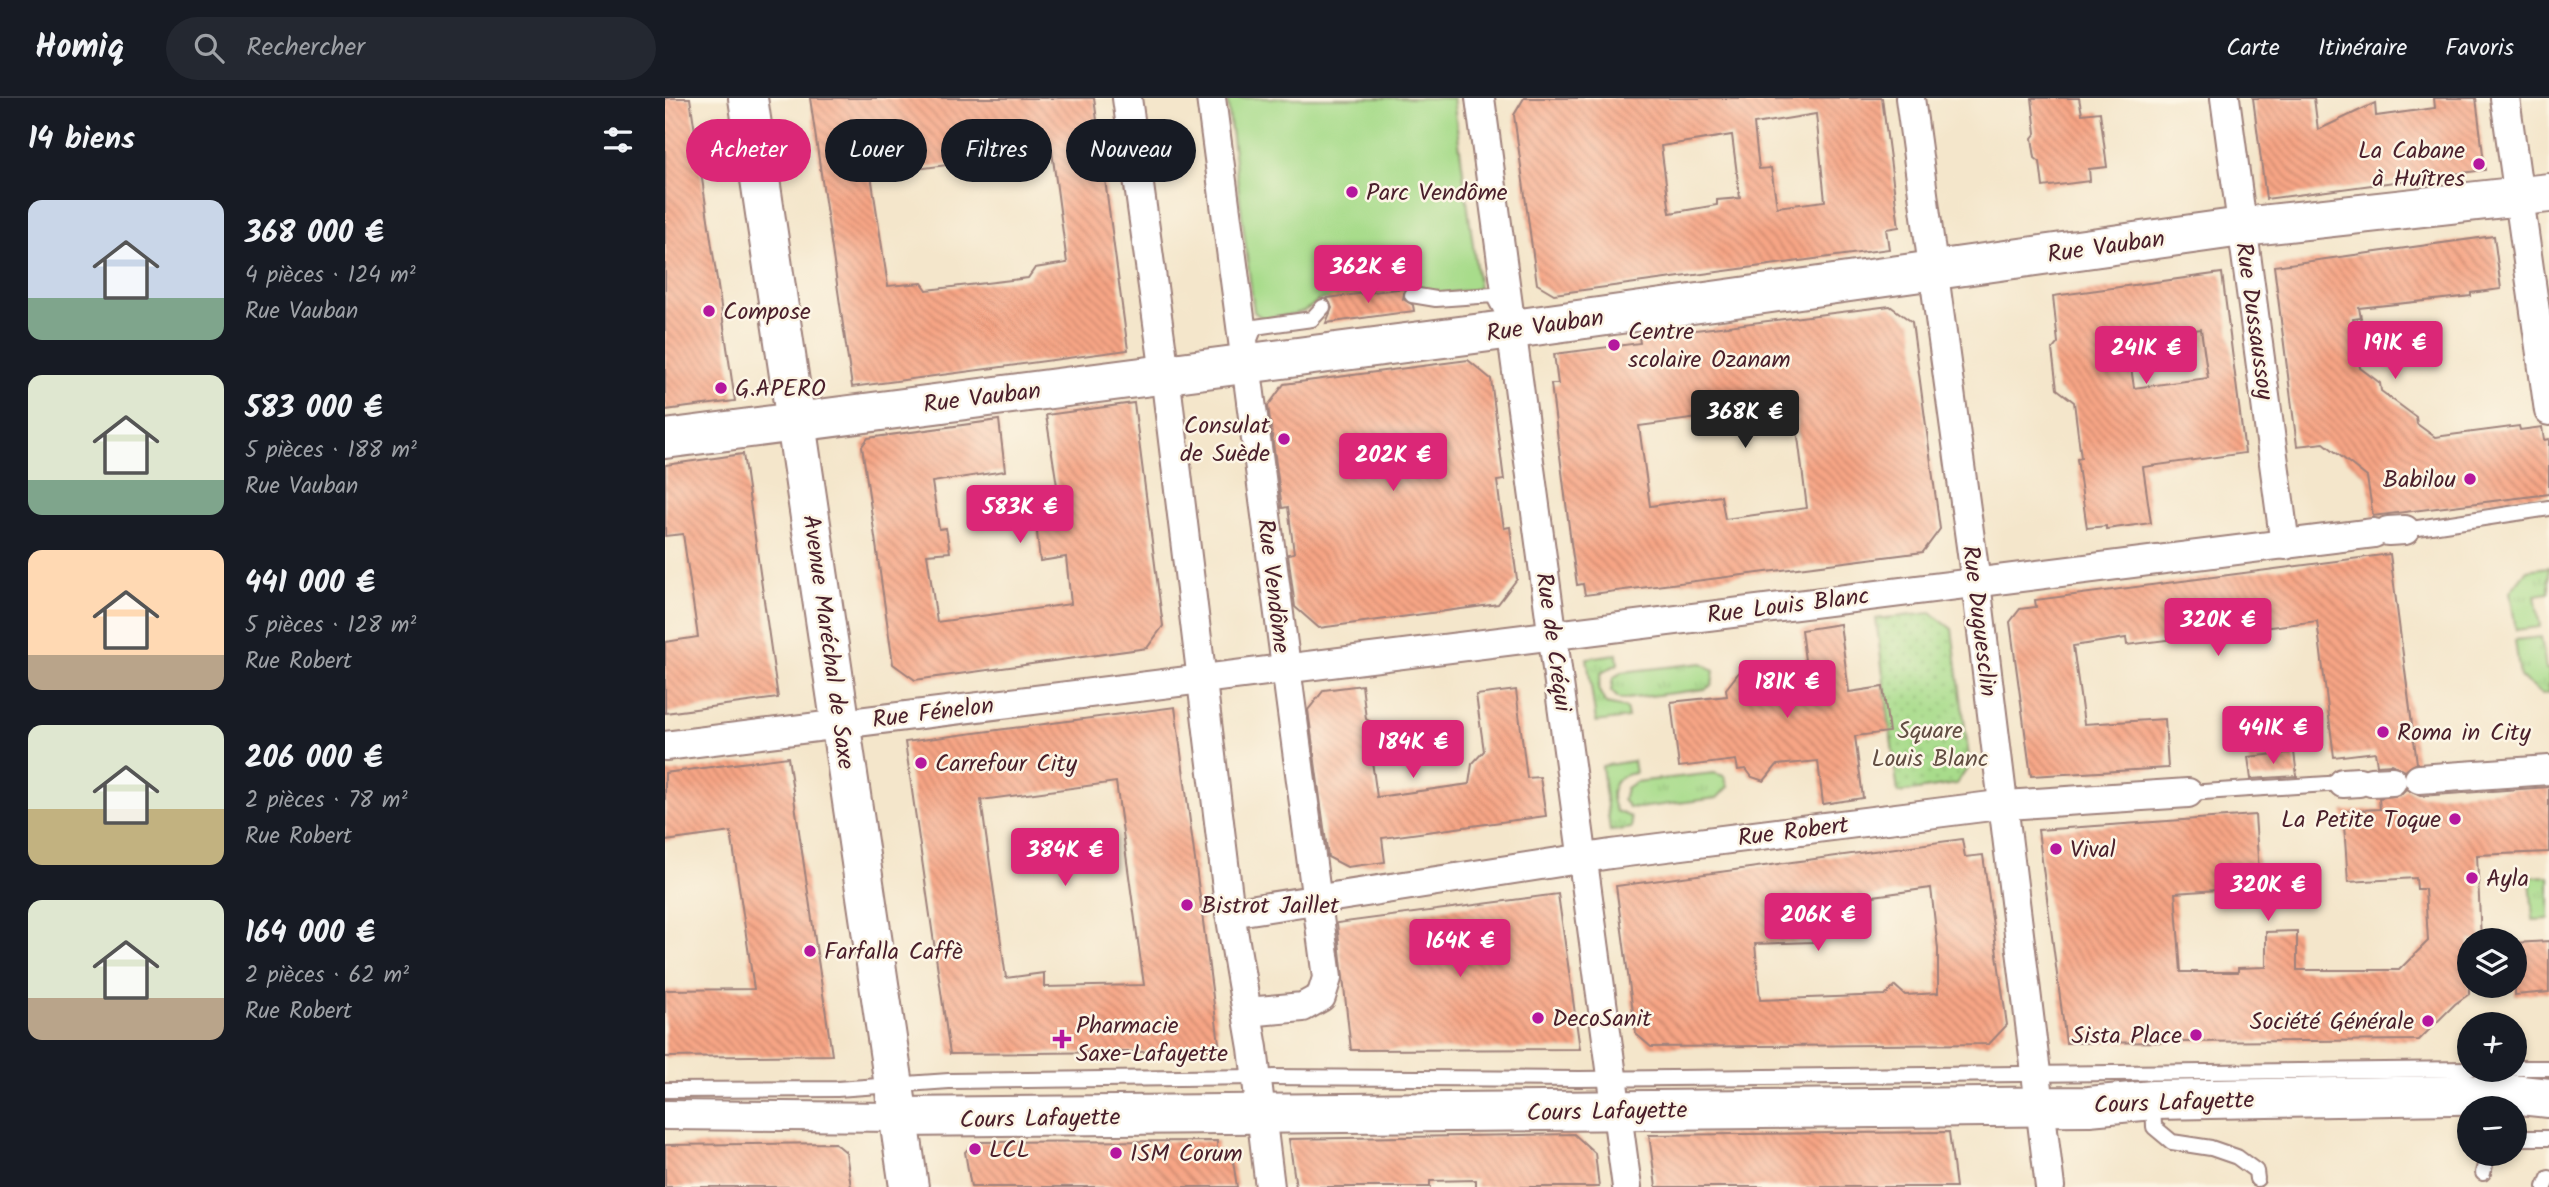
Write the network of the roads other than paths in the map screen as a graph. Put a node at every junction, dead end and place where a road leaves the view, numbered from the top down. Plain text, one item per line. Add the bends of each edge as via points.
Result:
1 (748, 98) edge
2 (1128, 98) edge
3 (1211, 98) edge
4 (1480, 98) edge
5 (1910, 98) edge
6 (2225, 98) edge
7 (2505, 98) edge
8 (2534, 195) edge
9 (2242, 227) junction
10 (1932, 270) junction
11 (1412, 295) dead end
12 (1324, 307) dead end
13 (1513, 330) junction
14 (1246, 363) junction
15 (1165, 373) junction
16 (2549, 411) edge
17 (796, 421) junction
18 (665, 439) edge
19 (2549, 508) edge
20 (2389, 531) joint
21 (2285, 545) junction
22 (1976, 583) junction
23 (1552, 633) junction
24 (1285, 670) junction
25 (1202, 681) junction
26 (841, 723) junction
27 (665, 746) edge
28 (2549, 770) edge
29 (2377, 781) joint
30 (2188, 793) joint
31 (2004, 804) junction
32 (1583, 858) junction
33 (1317, 900) junction
34 (1230, 913) junction
35 (1247, 1012) junction
36 (2527, 1068) edge
37 (2549, 1068) edge
38 (2457, 1070) edge
39 (1256, 1077) junction
40 (665, 1090) edge
41 (2039, 1091) junction
42 (1616, 1095) junction
43 (2549, 1098) edge
44 (2153, 1100) junction
45 (896, 1101) junction
46 (665, 1115) edge
47 (1262, 1115) junction
48 (2527, 1138) edge
49 (2549, 1138) edge
50 (2485, 1166) edge
51 (2483, 1172) dead end
52 (2549, 1178) edge
53 (2257, 1179) dead end
54 (909, 1187) edge
55 (1270, 1187) edge
56 (1627, 1187) edge
57 (2050, 1187) edge
58 (2545, 1187) edge

1 - 17 street, Avenue Maréchal de Saxe
2 - 15 street
3 - 14 street, Rue Vendôme
4 - 13 street, Rue de Créqui
5 - 10 street, Rue Duguesclin
6 - 9 street, Rue Dussaussoy
7 - 8 street
8 - 9 street, Rue Vauban
8 - 16 street
9 - 10 street, Rue Vauban
9 - 21 street, Rue Dussaussoy
10 - 13 street, Rue Vauban
10 - 22 street, Rue Duguesclin
11 - 13 lane via 1436,299 1493,295
12 - 14 lane via 1312,319 1255,327
13 - 14 street, Rue Vauban
13 - 23 street, Rue de Créqui
14 - 15 street, Rue Vauban
14 - 24 street, Rue Vendôme
15 - 17 street, Rue Vauban
15 - 25 street
17 - 18 street, Rue Vauban
17 - 26 street, Avenue Maréchal de Saxe
19 - 20 lane, Rue Louis Blanc
20 - 21 street, Rue Louis Blanc
21 - 22 street, Rue Louis Blanc
22 - 23 street, Rue Louis Blanc
22 - 31 street, Rue Duguesclin
23 - 24 street, Rue Louis Blanc
23 - 32 street, Rue de Créqui
24 - 25 street, Rue Louis Blanc
24 - 33 street, Rue Vendôme
25 - 26 street, Rue Fénelon
25 - 34 street
26 - 27 street, Rue Fénelon
26 - 45 street, Avenue Maréchal de Saxe
28 - 29 street, Rue Robert
29 - 30 lane, Rue Robert
30 - 31 street, Rue Robert
31 - 32 street, Rue Robert
31 - 41 street, Rue Duguesclin
32 - 33 street, Rue Robert
32 - 42 street, Rue de Créqui
33 - 34 street, Rue Robert
33 - 35 street, Rue Vendôme via 1327,978 1321,996 1303,1007
34 - 35 street
35 - 39 street
36 - 37 lane
38 - 41 lane
39 - 42 lane
39 - 45 lane via 949,1081
39 - 47 street
40 - 45 lane via 837,1089
41 - 42 street, Cours Lafayette
41 - 44 street, Cours Lafayette via 2089,1106
41 - 57 street, Rue Duguesclin
42 - 47 street, Cours Lafayette
42 - 56 street, Rue de Créqui
43 - 44 street, Cours Lafayette via 2511,1094
44 - 53 lane via 2154,1127 2172,1142 2237,1157 2256,1171
45 - 46 street, Cours Lafayette
45 - 47 street, Cours Lafayette
45 - 54 street, Avenue Maréchal de Saxe
47 - 55 street
48 - 49 lane
50 - 51 lane
52 - 58 lane

